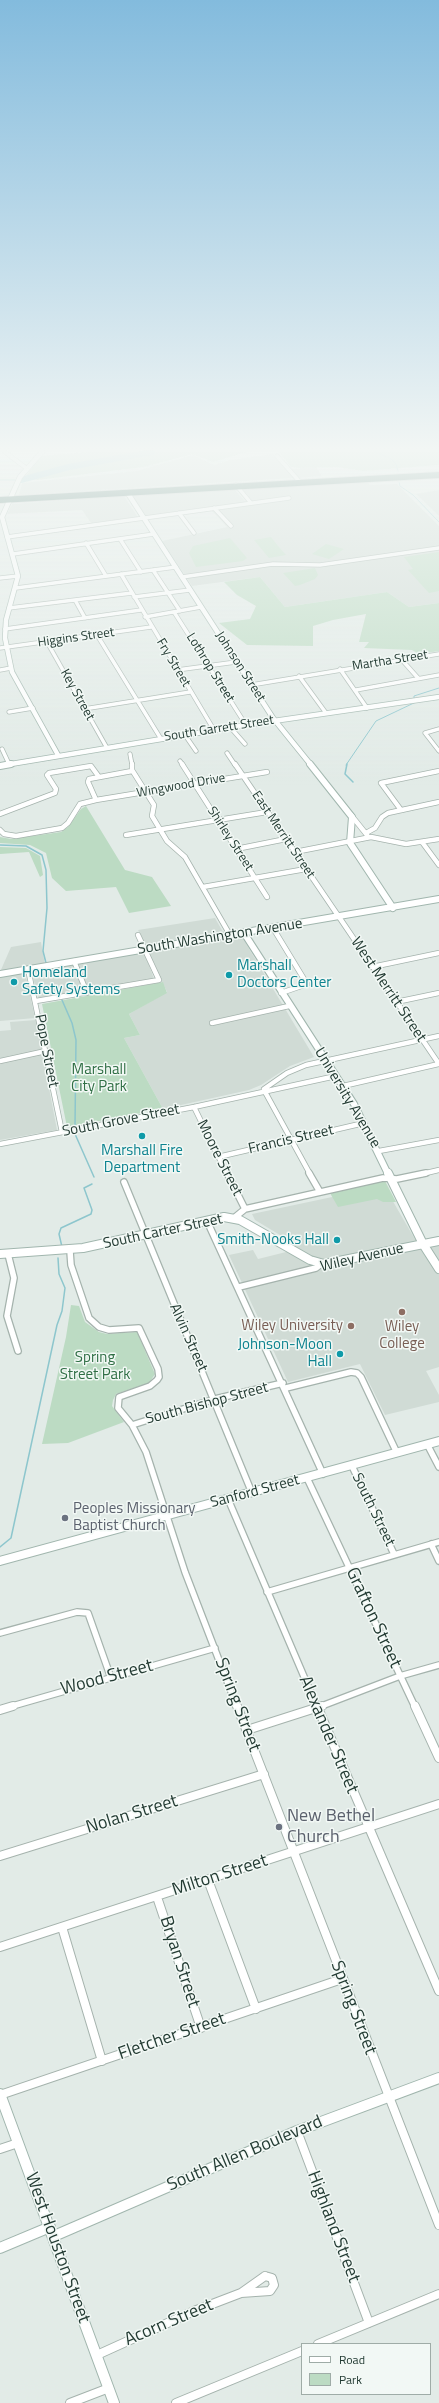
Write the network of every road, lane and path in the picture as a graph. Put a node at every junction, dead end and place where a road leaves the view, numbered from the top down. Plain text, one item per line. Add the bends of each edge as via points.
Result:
1 (15, 564) edge
2 (99, 564) edge
3 (136, 564) edge
4 (174, 564) edge
5 (272, 564) edge
6 (279, 564) edge
7 (323, 564) edge
8 (176, 567) junction
9 (153, 570) junction
10 (141, 572) junction
11 (121, 574) junction
12 (18, 576) junction
13 (106, 576) junction
14 (182, 577) junction
15 (0, 578) edge
16 (16, 588) junction
17 (190, 590) junction
18 (132, 592) junction
19 (168, 593) junction
20 (134, 597) junction
21 (75, 600) junction
22 (201, 607) junction
23 (9, 608) junction
24 (141, 610) junction
25 (180, 611) junction
26 (174, 612) junction
27 (145, 617) junction
28 (85, 618) junction
29 (151, 627) junction
30 (5, 629) junction
31 (97, 635) junction
32 (47, 642) junction
33 (3, 648) edge
34 (439, 654) edge
35 (402, 660) junction
36 (236, 662) junction
37 (208, 665) junction
38 (11, 668) junction
39 (340, 669) junction
40 (0, 670) edge
41 (177, 670) junction
42 (439, 674) edge
43 (299, 676) junction
44 (418, 678) junction
45 (251, 685) junction
46 (356, 690) junction
47 (190, 692) junction
48 (439, 697) edge
49 (138, 700) junction
50 (33, 708) junction
51 (368, 708) junction
52 (84, 709) junction
53 (9, 712) dead end
54 (326, 713) junction
55 (275, 720) junction
56 (246, 725) junction
57 (230, 727) junction
58 (439, 729) edge
59 (214, 730) junction
60 (185, 735) junction
61 (161, 739) junction
62 (244, 744) dead end
63 (107, 748) junction
64 (2, 749) dead end
65 (196, 751) dead end
66 (439, 752) edge
67 (227, 753) dead end
68 (130, 754) dead end
69 (58, 755) junction
70 (180, 761) dead end
71 (9, 764) junction
72 (0, 766) edge
73 (439, 770) edge
74 (132, 771) junction
75 (267, 772) dead end
76 (99, 776) junction
77 (242, 776) junction
78 (194, 784) junction
79 (146, 792) junction
80 (96, 800) junction
81 (439, 802) edge
82 (401, 810) junction
83 (267, 812) junction
84 (0, 814) edge
85 (350, 814) junction
86 (218, 821) junction
87 (159, 829) junction
88 (0, 830) edge
89 (366, 833) junction
90 (126, 835) dead end
91 (369, 838) junction
92 (286, 839) junction
93 (439, 839) edge
94 (349, 842) junction
95 (422, 842) junction
96 (236, 849) junction
97 (295, 852) junction
98 (439, 865) edge
99 (306, 869) junction
100 (255, 879) junction
101 (203, 888) junction
102 (267, 897) dead end
103 (439, 899) edge
104 (393, 908) junction
105 (338, 917) junction
106 (273, 928) junction
107 (244, 933) junction
108 (138, 935) dead end
109 (230, 936) junction
110 (144, 949) junction
111 (439, 953) edge
112 (74, 962) junction
113 (372, 967) junction
114 (28, 969) junction
115 (0, 974) edge
116 (87, 993) junction
117 (281, 993) junction
118 (439, 993) edge
119 (36, 1001) junction
120 (396, 1002) junction
121 (289, 1006) junction
122 (212, 1022) dead end
123 (439, 1036) edge
124 (422, 1040) junction
125 (46, 1051) junction
126 (0, 1061) edge
127 (325, 1061) junction
128 (439, 1064) edge
129 (336, 1076) junction
130 (343, 1086) junction
131 (264, 1090) junction
132 (194, 1106) junction
133 (364, 1123) junction
134 (62, 1132) junction
135 (292, 1139) junction
136 (439, 1140) edge
137 (0, 1144) edge
138 (378, 1151) junction
139 (218, 1157) junction
140 (439, 1170) edge
141 (390, 1178) junction
142 (124, 1182) dead end
143 (320, 1192) junction
144 (245, 1209) junction
145 (234, 1218) junction
146 (207, 1220) junction
147 (144, 1235) junction
148 (439, 1241) edge
149 (423, 1244) junction
150 (70, 1250) junction
151 (0, 1254) edge
152 (8, 1254) junction
153 (321, 1264) junction
154 (439, 1269) edge
155 (239, 1287) junction
156 (18, 1351) dead end
157 (285, 1386) junction
158 (215, 1399) junction
159 (132, 1425) junction
160 (439, 1441) edge
161 (427, 1444) junction
162 (397, 1453) junction
163 (352, 1466) junction
164 (439, 1467) edge
165 (323, 1474) junction
166 (308, 1478) junction
167 (252, 1493) junction
168 (228, 1499) junction
169 (167, 1516) junction
170 (439, 1542) edge
171 (431, 1544) junction
172 (394, 1554) junction
173 (0, 1561) edge
174 (439, 1561) edge
175 (350, 1568) junction
176 (268, 1592) junction
177 (0, 1633) edge
178 (215, 1648) junction
179 (439, 1666) edge
180 (400, 1676) junction
181 (111, 1678) junction
182 (317, 1708) junction
183 (0, 1710) edge
184 (247, 1730) junction
185 (439, 1758) edge
186 (264, 1774) junction
187 (439, 1804) edge
188 (367, 1827) junction
189 (293, 1852) junction
190 (0, 1856) edge
191 (208, 1880) junction
192 (157, 1897) junction
193 (62, 1927) junction
194 (0, 1947) edge
195 (342, 1979) junction
196 (439, 1992) edge
197 (256, 2009) junction
198 (201, 2028) junction
199 (102, 2061) junction
200 (439, 2078) edge
201 (0, 2094) edge
202 (387, 2096) junction
203 (296, 2131) junction
204 (18, 2143) junction
205 (0, 2149) edge
206 (439, 2225) edge
207 (52, 2231) junction
208 (0, 2248) edge
209 (241, 2293) dead end
210 (439, 2294) edge
211 (369, 2323) junction
212 (320, 2343) edge
213 (301, 2351) edge
214 (97, 2355) junction
215 (109, 2388) junction
216 (70, 2403) edge
217 (114, 2403) edge
218 (176, 2403) edge

1 - 12 street
2 - 13 street
3 - 10 street
4 - 8 street, Johnson Street
5 - 14 street
6 - 7 street
8 - 9 street
8 - 14 street, Johnson Street
9 - 10 street
9 - 19 street
10 - 11 street
11 - 13 street
11 - 18 street, Fry Street
12 - 15 street
12 - 16 street
13 - 16 street
14 - 17 street, Johnson Street
16 - 23 street
17 - 19 street
17 - 22 street, Johnson Street
18 - 20 street, Fry Street
18 - 21 street
19 - 20 street
19 - 25 street
20 - 24 street, Fry Street
21 - 23 street
21 - 28 street
22 - 25 street
22 - 36 street, Johnson Street
23 - 30 street
24 - 27 street, Fry Street
24 - 28 street
25 - 26 street
26 - 27 street
26 - 37 street, Lothrop Street
27 - 29 street, Fry Street
28 - 30 street
29 - 31 street, Higgins Street
29 - 41 street, Fry Street
30 - 33 street
31 - 32 street, Higgins Street
31 - 49 street
32 - 33 street, Higgins Street
32 - 52 street, Key Street
33 - 38 street
34 - 35 street, Martha Street
35 - 39 street, Martha Street
35 - 44 street
36 - 37 street
36 - 45 street, Johnson Street
37 - 41 street
37 - 56 street, Lothrop Street
38 - 40 street
38 - 50 street
39 - 43 street, Martha Street
39 - 46 street, Martha Street
41 - 47 street, Fry Street
42 - 44 street
43 - 45 street, Martha Street
43 - 54 street
44 - 46 street
45 - 55 street, Johnson Street
46 - 51 street, Martha Street
47 - 49 street
47 - 59 street, Fry Street
48 - 51 street, South Garrett Street
49 - 52 street
49 - 61 street
50 - 53 street
50 - 69 street
51 - 54 street, South Garrett Street
52 - 63 street, Key Street
54 - 55 street, South Garrett Street
55 - 56 street, South Garrett Street
55 - 85 street, Johnson Street
56 - 57 street, South Garrett Street
57 - 59 street, South Garrett Street
57 - 62 street
58 - 66 street via 425,732
59 - 60 street, South Garrett Street
60 - 61 street, South Garrett Street
60 - 65 street
61 - 63 street, South Garrett Street
63 - 69 street, South Garrett Street
64 - 71 street
67 - 77 street, East Merritt Street
68 - 74 street
69 - 71 street, South Garrett Street
70 - 78 street, Shirley Street
71 - 72 street, South Garrett Street
73 - 82 street via 381,783
74 - 76 street
74 - 79 street
75 - 77 street, Wingwood Drive
76 - 80 street via 88,780
76 - 84 street via 91,766 49,773 47,775 56,789 55,793
77 - 78 street, Wingwood Drive
77 - 83 street, East Merritt Street
78 - 79 street, Wingwood Drive
78 - 86 street, Shirley Street
79 - 80 street, Wingwood Drive
79 - 87 street via 154,805 151,814
80 - 88 street, Wingwood Drive via 80,804 68,823 60,828 16,836 4,834
81 - 82 street
82 - 89 street via 386,814 375,828
83 - 86 street
83 - 92 street, East Merritt Street
85 - 89 street, Johnson Street
85 - 94 street via 353,824
86 - 87 street
86 - 96 street, Shirley Street
87 - 90 street
87 - 101 street via 167,841 184,857
89 - 91 street, Johnson Street
91 - 94 street
91 - 95 street via 404,844
92 - 96 street
92 - 97 street, East Merritt Street
93 - 95 street
94 - 97 street
94 - 104 street
95 - 98 street
96 - 100 street, Shirley Street
97 - 99 street, East Merritt Street
99 - 100 street
99 - 105 street, East Merritt Street
100 - 101 street
100 - 102 street, Shirley Street
101 - 109 street
103 - 104 street, South Washington Avenue
104 - 105 street, South Washington Avenue
105 - 106 street, South Washington Avenue
105 - 113 street, West Merritt Street
106 - 107 street, South Washington Avenue
106 - 117 street via 307,984 303,988
107 - 109 street, South Washington Avenue
107 - 117 street, University Avenue
108 - 110 street
109 - 110 street, South Washington Avenue
110 - 112 street, South Washington Avenue
110 - 116 street via 159,980
111 - 113 street
112 - 114 street, South Washington Avenue
112 - 116 street
113 - 120 street, West Merritt Street
114 - 115 street, South Washington Avenue
114 - 119 street, Pope Street
116 - 119 street
117 - 121 street, University Avenue
118 - 120 street
119 - 125 street, Pope Street
120 - 124 street, West Merritt Street
121 - 122 street
121 - 127 street, University Avenue
123 - 124 street
124 - 127 street
124 - 128 street, West Merritt Street
125 - 126 street
125 - 134 street, Pope Street
127 - 129 street, University Avenue
127 - 131 street via 291,1070
128 - 130 street
129 - 130 street, University Avenue
129 - 131 street, South Grove Street
130 - 133 street, University Avenue
131 - 132 street, South Grove Street
131 - 135 street
132 - 134 street, South Grove Street
132 - 139 street, Moore Street
133 - 135 street, Francis Street
133 - 138 street, University Avenue
134 - 137 street, South Grove Street
135 - 139 street, Francis Street
135 - 143 street
136 - 138 street
138 - 141 street, University Avenue
139 - 144 street, Moore Street
140 - 141 street, South Carter Street
141 - 143 street, South Carter Street
141 - 149 street, University Avenue
142 - 147 street, Alvin Street
143 - 144 street, South Carter Street
144 - 145 street, South Carter Street
145 - 146 street, South Carter Street
145 - 153 street, Moore Street
146 - 147 street, South Carter Street
146 - 155 street
147 - 150 street, South Carter Street
147 - 158 street, Alvin Street
148 - 149 street, Wiley Avenue
149 - 153 street, Wiley Avenue via 334,1264
149 - 154 street, University Avenue
150 - 152 street, South Carter Street
150 - 159 street, Spring Street via 72,1268 89,1318 100,1327 109,1330 138,1328 158,1369 159,1377 154,1383 119,1397 118,1408
151 - 152 street, South Carter Street
152 - 156 street via 14,1278 7,1316
153 - 155 street, Wiley Avenue via 316,1268
155 - 157 street
157 - 158 street, South Bishop Street
157 - 162 street, South Bishop Street via 351,1372 357,1373
157 - 165 street
158 - 159 street, South Bishop Street
158 - 167 street, Alvin Street
159 - 169 street, Spring Street via 146,1452
160 - 161 street, Sanford Street
161 - 162 street, Sanford Street
161 - 164 street
162 - 163 street, Sanford Street
163 - 165 street, Sanford Street
163 - 172 street, South Street
165 - 166 street, Sanford Street
166 - 167 street, Sanford Street
166 - 175 street, Grafton Street
167 - 168 street, Sanford Street
168 - 169 street, Sanford Street
168 - 176 street, Alexander Street
169 - 173 street, Sanford Street
169 - 178 street, Spring Street via 181,1562
170 - 171 street
171 - 172 street
171 - 174 street
172 - 175 street
175 - 176 street
175 - 180 street, Grafton Street
176 - 182 street, Alexander Street
177 - 181 street via 84,1612 90,1616
178 - 181 street, Wood Street
178 - 184 street, Spring Street
179 - 180 street
180 - 182 street
180 - 185 street, Grafton Street
181 - 183 street, Wood Street
182 - 184 street
182 - 188 street, Alexander Street
184 - 186 street, Spring Street
186 - 189 street, Spring Street
186 - 190 street, Nolan Street
187 - 188 street, Milton Street
188 - 189 street, Milton Street
188 - 196 street, Alexander Street
189 - 191 street, Milton Street
189 - 195 street, Spring Street
191 - 192 street, Milton Street
191 - 197 street
192 - 193 street, Milton Street
192 - 198 street, Bryan Street
193 - 194 street, Milton Street
193 - 199 street
195 - 197 street, Fletcher Street
195 - 202 street, Spring Street
197 - 198 street, Fletcher Street
198 - 199 street, Fletcher Street
199 - 201 street, Fletcher Street
200 - 202 street, South Allen Boulevard
201 - 204 street, West Houston Street
202 - 203 street, South Allen Boulevard
202 - 206 street, Spring Street
203 - 207 street, South Allen Boulevard
203 - 211 street, Highland Street
204 - 205 street
204 - 207 street, West Houston Street
207 - 208 street, South Allen Boulevard
207 - 214 street, West Houston Street
209 - 214 street, Acorn Street via 194,2311
210 - 211 street
211 - 212 street
213 - 218 street
214 - 215 street, West Houston Street
215 - 216 street
215 - 217 street, West Houston Street

